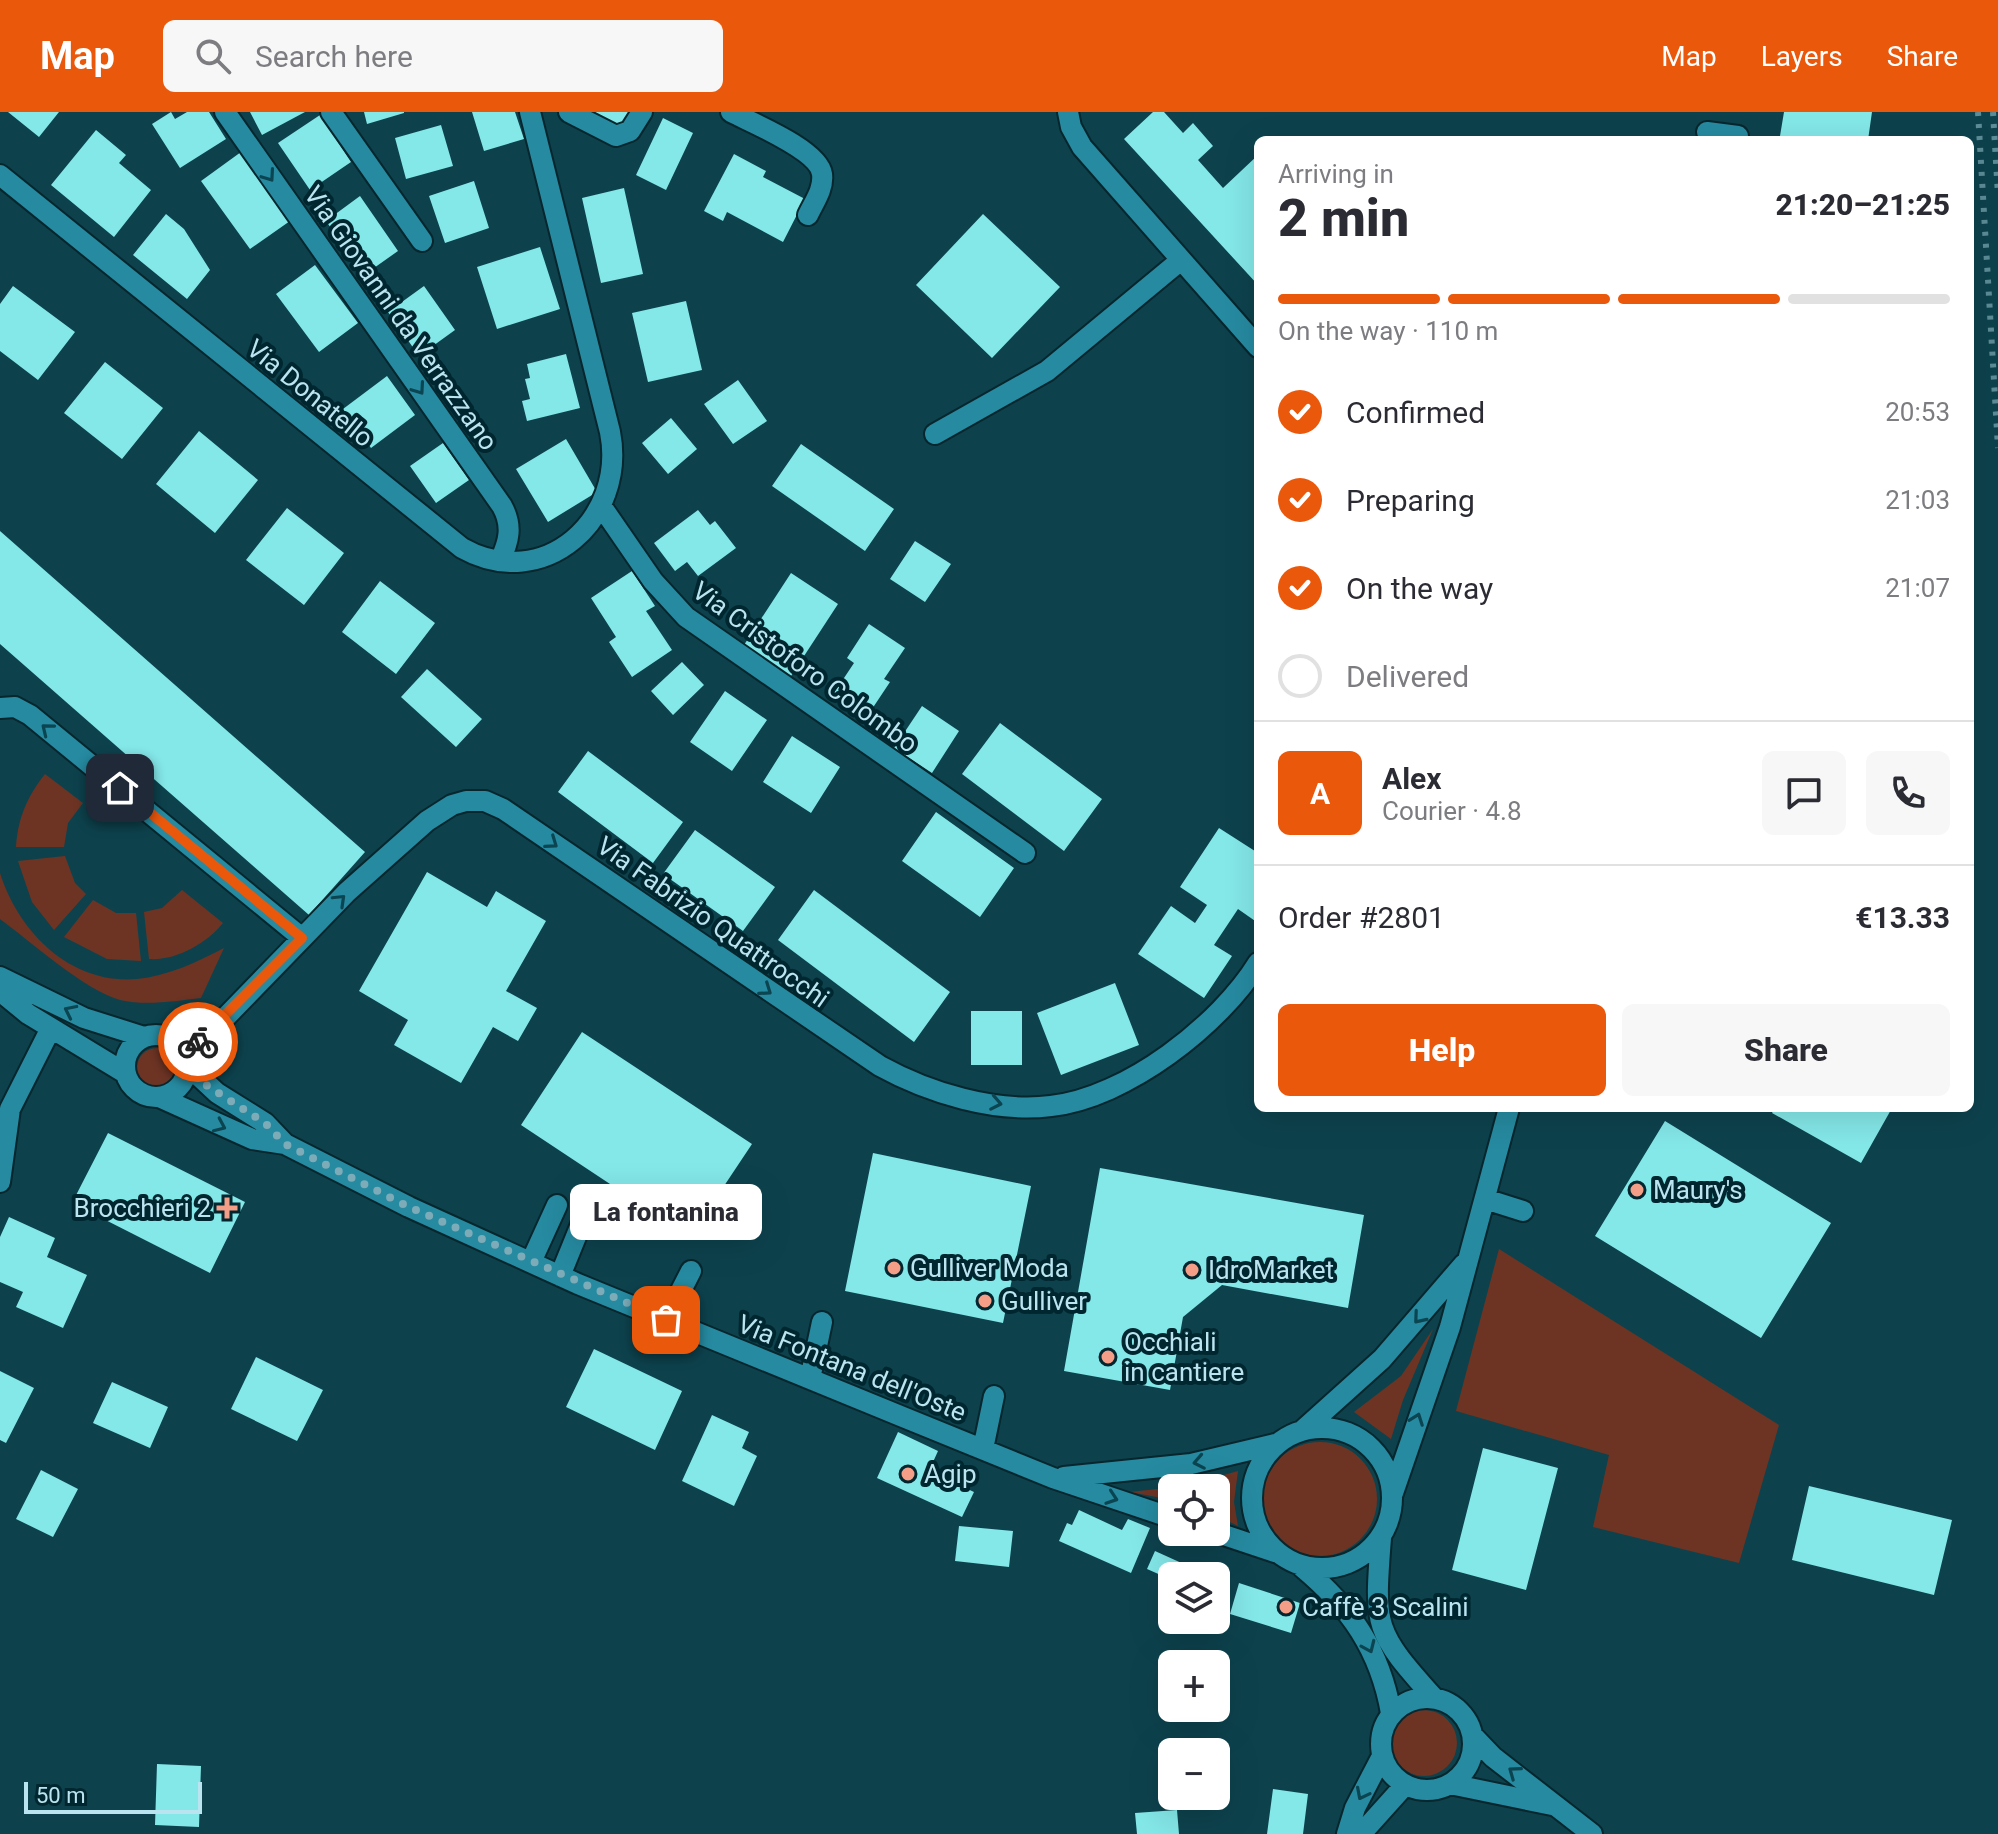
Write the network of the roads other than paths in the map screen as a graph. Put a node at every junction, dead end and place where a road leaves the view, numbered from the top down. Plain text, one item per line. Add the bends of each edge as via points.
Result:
1 (225, 112) edge
2 (331, 112) edge
3 (530, 112) edge
4 (569, 112) edge
5 (642, 112) edge
6 (731, 112) edge
7 (1068, 112) edge
8 (1707, 128) edge
9 (1738, 136) dead end
10 (0, 175) edge
11 (808, 215) dead end
12 (422, 241) dead end
13 (1181, 260) junction
14 (1254, 342) edge
15 (935, 434) dead end
16 (602, 507) junction
17 (500, 561) junction
18 (0, 708) edge
19 (1025, 853) dead end
20 (302, 938) junction
21 (1254, 968) edge
22 (0, 977) edge
23 (0, 991) edge
24 (51, 1028) junction
25 (144, 1037) junction
26 (186, 1059) junction
27 (125, 1073) junction
28 (159, 1097) junction
29 (1508, 1112) edge
30 (285, 1144) junction
31 (0, 1182) edge
32 (1485, 1199) junction
33 (557, 1205) dead end
34 (1523, 1211) dead end
35 (584, 1217) dead end
36 (1469, 1258) junction
37 (531, 1262) junction
38 (691, 1271) dead end
39 (560, 1276) junction
40 (666, 1320) junction
41 (822, 1322) dead end
42 (810, 1379) junction
43 (994, 1396) dead end
44 (1302, 1430) junction
45 (1275, 1444) junction
46 (983, 1449) junction
47 (1053, 1478) junction
48 (1393, 1493) junction
49 (1158, 1513) edge
50 (1230, 1537) edge
51 (1381, 1538) junction
52 (1277, 1553) junction
53 (1302, 1567) junction
54 (1434, 1698) junction
55 (1391, 1713) junction
56 (1472, 1735) junction
57 (1382, 1756) junction
58 (1450, 1784) junction
59 (1405, 1785) junction
60 (1558, 1806) junction
61 (1347, 1834) edge
62 (1361, 1834) edge
63 (1592, 1834) edge

1 -> 17 street, Via Giovanni da Verrazzano via 502,506 509,537
2 - 12 street
3 - 16 street via 613,445 613,474
4 - 5 street via 616,136 630,131
6 - 11 street via 817,162 822,185
7 - 13 street via 1082,147
8 - 9 street
10 - 17 street, Via Donatello via 453,541 480,558
13 - 14 street
13 - 15 street via 1047,371
16 - 17 street, Via Donatello via 582,533 556,551 530,560
16 - 19 street, Via Cristoforo Colombo via 653,581 693,623
20 -> 18 street via 30,715 15,707
20 -> 21 street, Via Fabrizio Quattrocchi via 427,821 458,803 485,801 880,1066 930,1089 1028,1108 1093,1095 1174,1050 1219,1014
20 - 26 street, Via Fabrizio Quattrocchi
25 -> 22 street via 84,1018
23 - 24 street
24 - 27 street
24 - 31 street via 10,1109
25 - 26 street via 172,1038
25 - 27 street via 128,1051
26 - 28 street via 179,1087
26 - 30 street, Via Fontana dell'Oste via 217,1093 265,1123
27 - 28 street via 138,1092
28 -> 30 street, Via Fontana dell'Oste via 252,1139
29 - 32 street
30 - 37 street, Via Fontana dell'Oste
32 - 34 street
32 - 36 street
33 - 37 street
35 - 39 street
36 -> 44 street via 1389,1352
48 -> 36 street
37 - 39 street, Via Fontana dell'Oste
38 - 40 street
39 - 40 street, Via Fontana dell'Oste
40 - 42 street, Via Fontana dell'Oste
41 - 42 street
42 - 46 street, Via Fontana dell'Oste
43 - 46 street
44 - 45 street
44 - 48 street via 1322,1427 1362,1440 1383,1463
45 -> 47 street, Via Fontana dell'Oste via 1151,1470
45 - 52 street via 1260,1463 1252,1511 1261,1534
46 - 47 street, Via Fontana dell'Oste
47 -> 49 street, Via Fontana dell'Oste
48 - 51 street
50 - 52 street
51 - 53 street via 1366,1555 1346,1565
51 - 54 street via 1376,1599 1381,1630
52 - 53 street
53 -> 55 street via 1337,1597 1362,1631
54 - 55 street via 1418,1698
54 - 56 street via 1459,1711
55 - 57 street via 1383,1726
56 - 58 street via 1469,1763
60 -> 56 street
57 - 59 street
57 -> 61 street
58 - 59 street via 1420,1790
58 - 60 street
59 - 62 street
60 - 63 street

